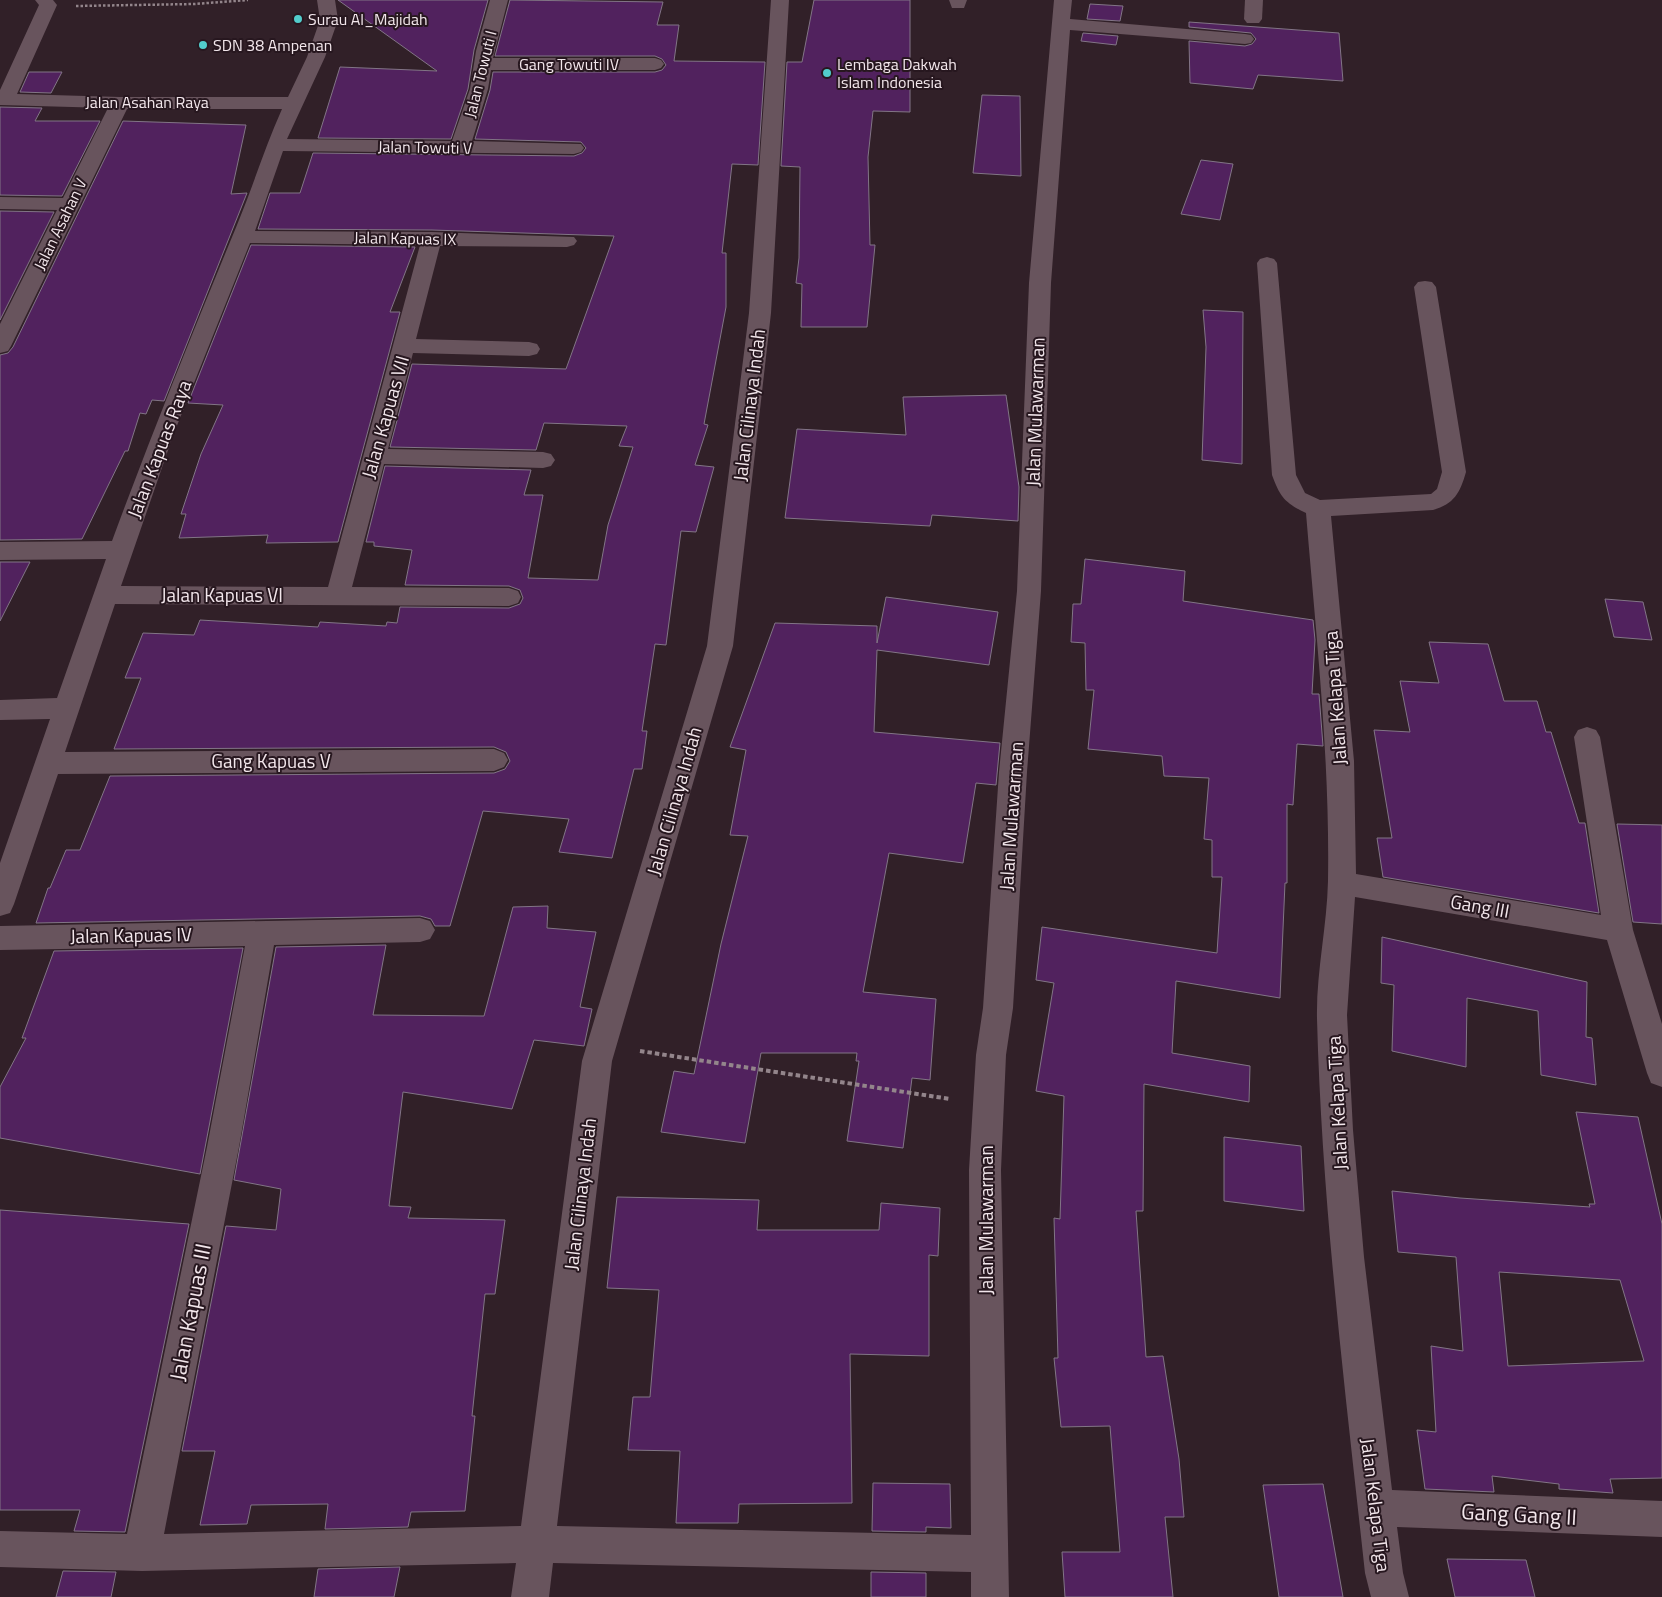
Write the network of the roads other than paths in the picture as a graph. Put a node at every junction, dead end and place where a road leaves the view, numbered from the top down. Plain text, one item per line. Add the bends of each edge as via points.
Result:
1 (326, 0) edge
2 (499, 0) edge
3 (780, 0) edge
4 (1063, 0) edge
5 (1254, 0) edge
6 (46, 3) edge
7 (1253, 19) dead end
8 (1062, 29) junction
9 (1245, 39) dead end
10 (483, 64) junction
11 (655, 64) dead end
12 (3, 99) edge
13 (295, 102) junction
14 (120, 103) junction
15 (275, 146) junction
16 (460, 147) junction
17 (574, 148) dead end
18 (0, 203) edge
19 (70, 204) junction
20 (242, 237) junction
21 (432, 238) junction
22 (567, 240) dead end
23 (1267, 263) dead end
24 (1425, 287) dead end
25 (10, 305) edge
26 (0, 346) edge
27 (406, 346) junction
28 (529, 349) dead end
29 (373, 456) junction
30 (543, 460) dead end
31 (1318, 508) junction
32 (0, 550) edge
33 (121, 550) junction
34 (106, 595) junction
35 (338, 596) junction
36 (509, 597) dead end
37 (66, 708) junction
38 (0, 710) edge
39 (1587, 737) dead end
40 (494, 760) dead end
41 (48, 763) junction
42 (1342, 883) junction
43 (0, 904) edge
44 (420, 930) dead end
45 (1618, 930) junction
46 (262, 932) junction
47 (0, 938) edge
48 (1662, 1072) edge
49 (1376, 1508) junction
50 (1662, 1519) edge
51 (536, 1544) junction
52 (0, 1550) edge
53 (142, 1553) junction
54 (989, 1554) junction
55 (530, 1597) edge
56 (990, 1597) edge
57 (1390, 1597) edge

1 - 13 street, Jalan Kapuas Raya via 329,20
2 - 10 street, Jalan Towuti I
3 - 51 street, Jalan Cilinaya Indah via 760,313 720,646 597,1061
4 - 8 street, Jalan Mulawarman
5 - 7 street
6 - 12 street
8 - 9 street
8 - 54 street, Jalan Mulawarman via 1040,283 1028,590 998,1008 987,1105
10 - 11 street, Gang Towuti IV
10 - 16 street, Jalan Towuti I via 479,89
12 - 14 street, Jalan Asahan Raya
13 - 14 street, Jalan Asahan Raya
13 - 15 street, Jalan Kapuas Raya
14 - 19 street, Jalan Asahan V
15 - 16 street, Jalan Towuti V
15 - 20 street, Jalan Kapuas Raya
16 - 17 street, Jalan Towuti V
18 - 19 street
19 - 25 street, Jalan Asahan V
20 - 21 street, Jalan Kapuas IX
20 - 33 street, Jalan Kapuas Raya via 163,433
21 - 22 street, Jalan Kapuas IX
21 - 27 street, Jalan Kapuas VII
23 - 31 street via 1284,475 1297,499
24 - 31 street via 1454,472 1447,494 1443,500 1432,502
25 - 26 street, Jalan Asahan V
27 - 28 street
27 - 29 street, Jalan Kapuas VII
29 - 30 street
29 - 35 street, Jalan Kapuas VII
31 - 42 street, Jalan Kelapa Tiga via 1340,760
32 - 33 street
33 - 34 street, Jalan Kapuas Raya
34 - 35 street, Jalan Kapuas VI
34 - 37 street, Jalan Kapuas Raya
35 - 36 street, Jalan Kapuas VI
37 - 38 street
37 - 41 street, Jalan Kapuas Raya
39 - 45 street
40 - 41 street, Gang Kapuas V
41 - 43 street, Jalan Kapuas Raya
42 - 45 street, Gang III
42 - 49 street, Jalan Kelapa Tiga via 1332,1015 1337,1130 1347,1257
44 - 46 street, Jalan Kapuas IV
45 - 48 street
46 - 47 street, Jalan Kapuas IV
46 - 53 street, Jalan Kapuas III
49 - 50 street, Gang Gang II
49 - 57 street, Jalan Kelapa Tiga
51 - 53 street
51 - 54 street
51 - 55 street, Jalan Cilinaya Indah
52 - 53 street
54 - 56 street, Jalan Mulawarman

